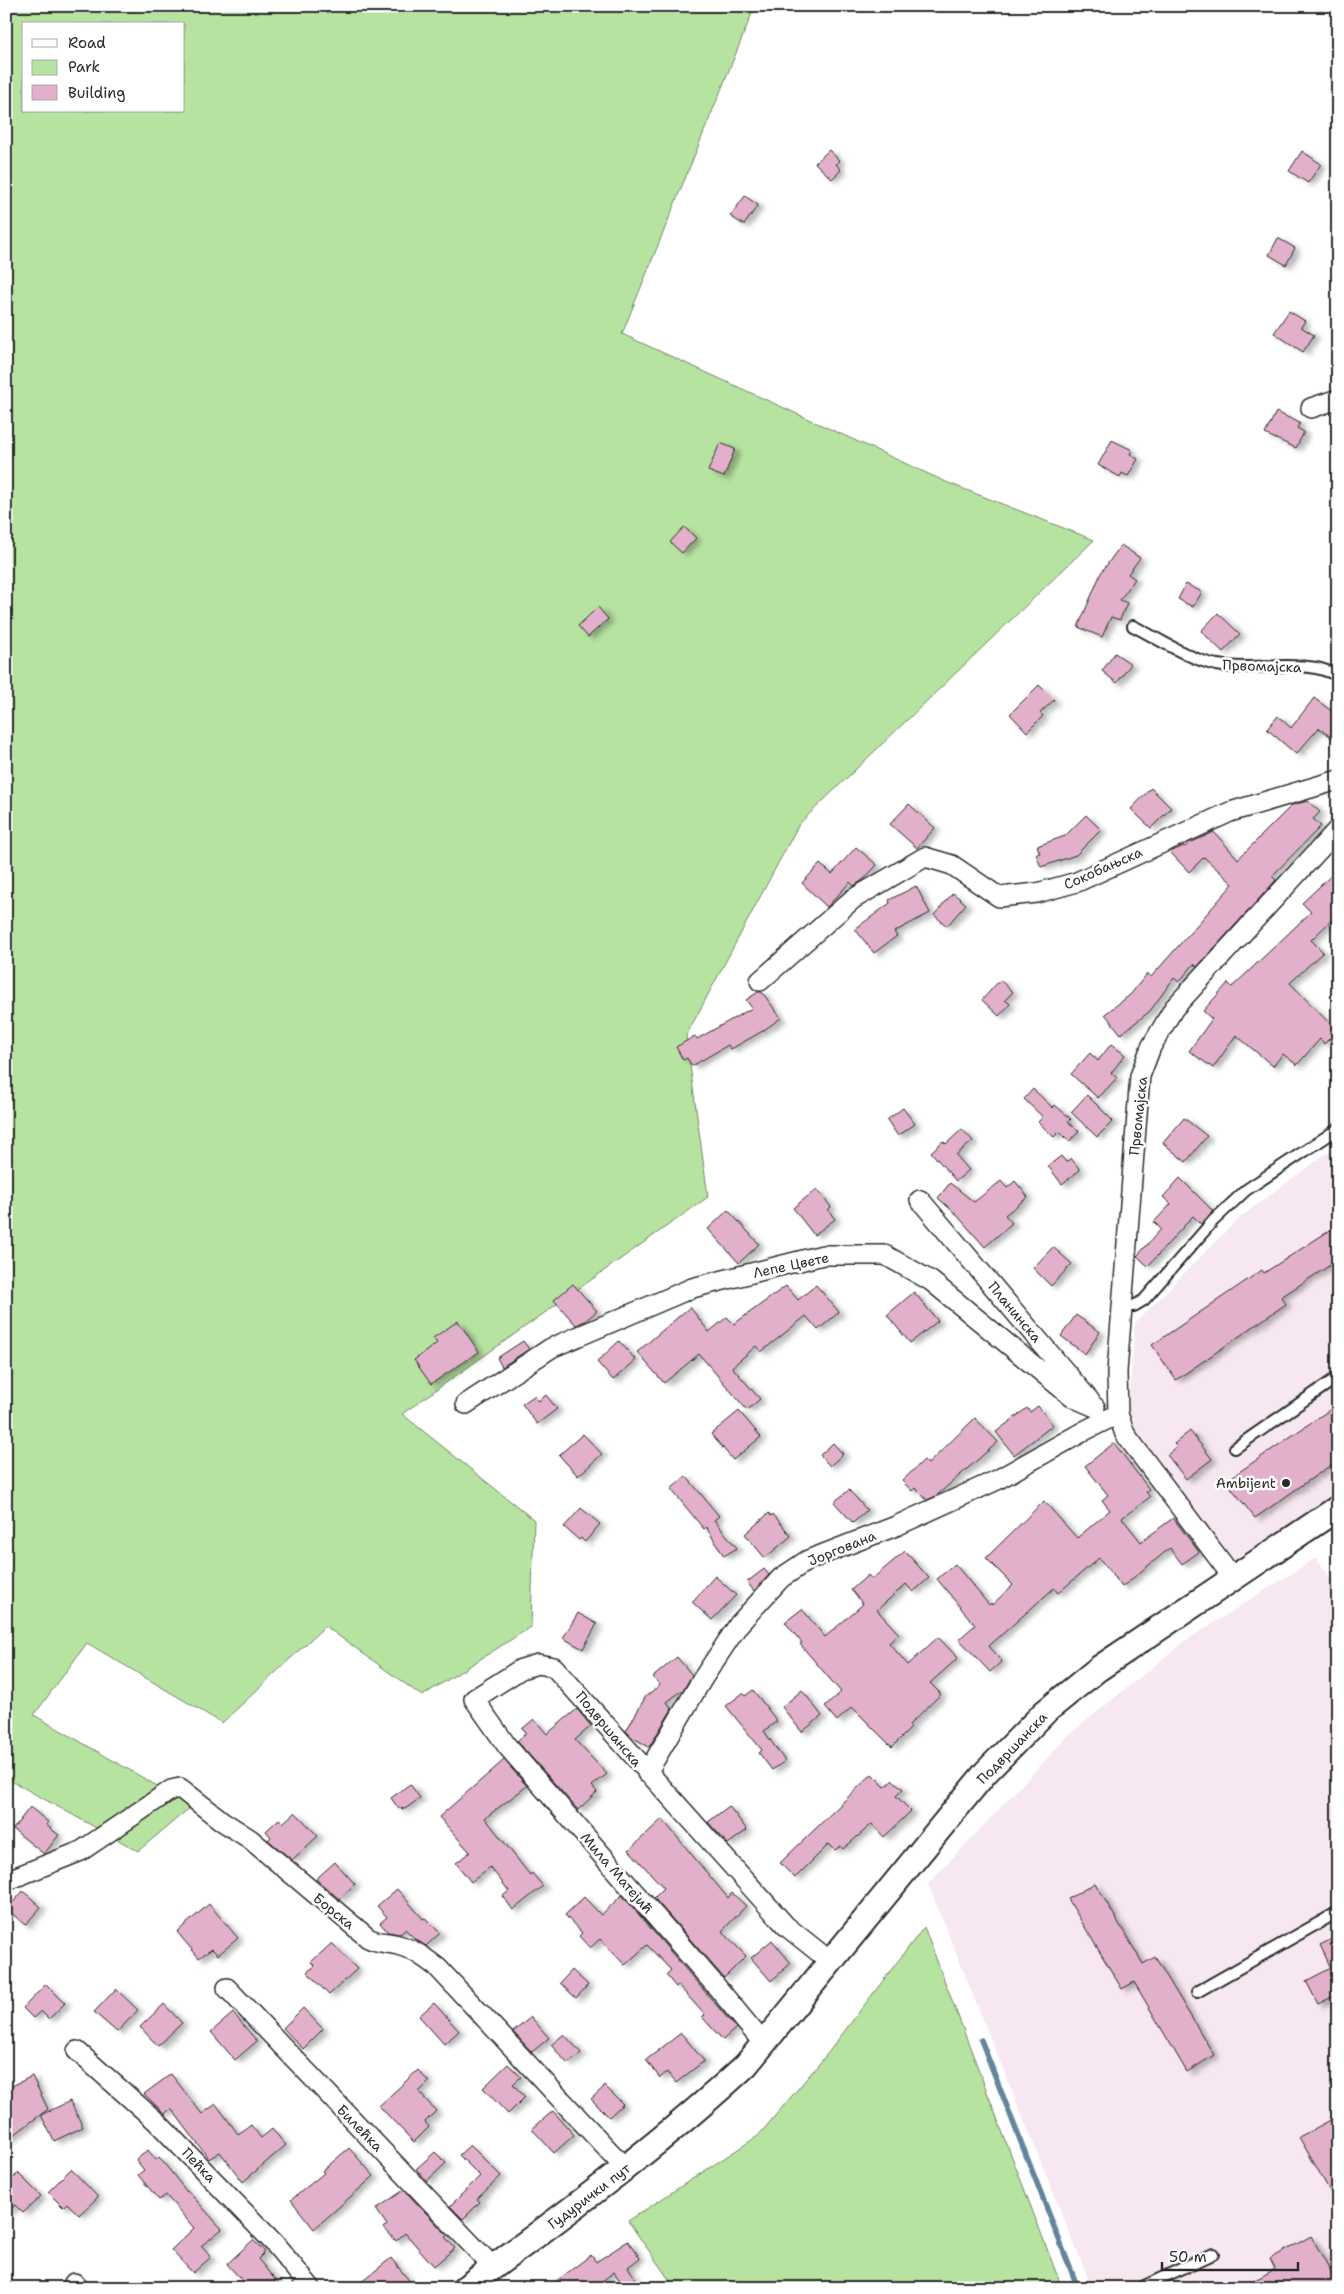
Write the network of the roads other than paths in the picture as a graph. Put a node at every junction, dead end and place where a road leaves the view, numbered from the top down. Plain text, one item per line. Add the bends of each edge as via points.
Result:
1 (1338, 400) edge
2 (1311, 408) dead end
3 (1133, 626) dead end
4 (1338, 675) edge
5 (1338, 780) edge
6 (1338, 829) edge
7 (760, 981) dead end
8 (1338, 1129) edge
9 (920, 1200) dead end
10 (1122, 1306) junction
11 (1338, 1377) edge
12 (466, 1404) dead end
13 (1095, 1407) junction
14 (1118, 1414) junction
15 (1235, 1448) dead end
16 (1338, 1508) edge
17 (1234, 1579) junction
18 (474, 1699) joint
19 (647, 1773) junction
20 (6, 1881) edge
21 (1338, 1912) edge
22 (831, 1962) junction
23 (227, 1988) dead end
24 (1197, 1992) dead end
25 (764, 2044) junction
26 (77, 2051) dead end
27 (709, 2100) joint
28 (626, 2169) junction
29 (1213, 2254) dead end
30 (493, 2267) junction
31 (310, 2288) edge
32 (465, 2288) edge
33 (1140, 2288) edge

1 - 2 street
3 - 4 lane, Првомајска via 1216,665 1317,668
5 - 7 street, Сокобањска via 1230,812 1077,882 1036,893 999,897 952,865 925,857 853,899
6 - 10 street, Првомајска via 1174,1008 1151,1047 1140,1076
8 - 10 lane via 1246,1190 1212,1221 1144,1300 1134,1306
9 - 13 street, Планинска
10 - 14 street, Првомајска via 1117,1372
11 - 15 lane
12 - 13 street, Лепе Цвете via 551,1348 692,1288 823,1255 885,1255 931,1280 1072,1398
13 - 14 street
14 - 17 street via 1124,1434
14 - 19 street, Јоргована via 997,1480 896,1526 808,1560 781,1578 739,1624
16 - 17 street, Подвршанска
17 - 22 street, Подвршанска via 1098,1669 1045,1712 986,1772
18 - 19 street, Подвршанска via 521,1669 538,1664 554,1667
18 - 25 street, Мила Матејић via 507,1746
19 - 22 street, Подвршанска via 786,1926
20 - 28 street, Борска via 81,1851 171,1790 180,1788 250,1839 368,1938 416,1951 438,1968
21 - 24 lane
22 - 25 street, Подвршанска
23 - 30 street, Билећка
25 - 27 street, Подвршанска
26 - 31 street, Пећка via 157,2122 274,2243
27 - 28 street, Гудурички пут
28 - 30 street, Гудурички пут
29 - 33 lane
30 - 32 street, Гудурички пут

